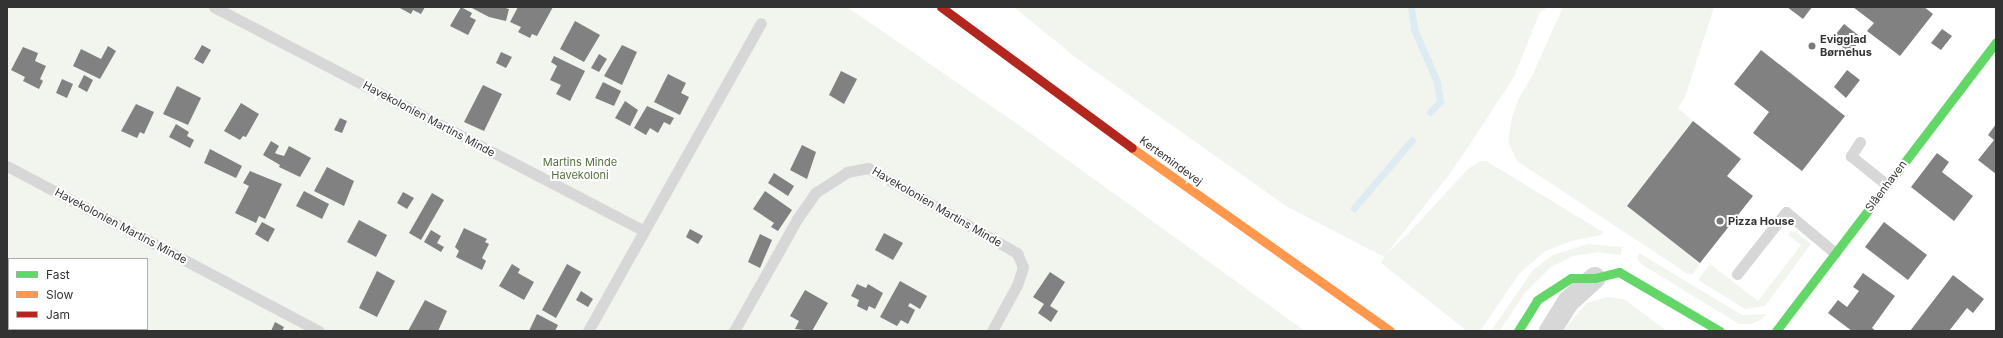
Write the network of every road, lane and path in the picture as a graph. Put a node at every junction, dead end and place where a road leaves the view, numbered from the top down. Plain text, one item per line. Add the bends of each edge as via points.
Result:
1 (214, 7) edge
2 (941, 7) edge
3 (761, 23) dead end
4 (1996, 42) edge
5 (1860, 142) dead end
6 (7, 166) edge
7 (1887, 185) junction
8 (644, 231) junction
9 (1835, 252) junction
10 (1736, 274) dead end
11 (1595, 278) junction
12 (319, 331) edge
13 (588, 331) edge
14 (734, 331) edge
15 (992, 331) edge
16 (1390, 331) edge
17 (1518, 331) edge
18 (1550, 331) edge
19 (1720, 331) edge
20 (1776, 331) edge

1 - 8 lane, Havekolonien Martins Minde
2 - 16 street, Kertemindevej via 1166,172
3 - 8 lane
4 - 7 street, Slåenhaven
5 - 7 lane via 1850,156
6 - 12 lane, Havekolonien Martins Minde
7 - 9 street, Slåenhaven
8 - 13 lane
9 - 10 lane via 1786,212
9 - 20 street, Slåenhaven
11 - 17 street via 1571,278 1538,300
11 - 18 street via 1568,302
11 - 19 street via 1619,272
14 - 15 lane, Havekolonien Martins Minde via 797,219 815,194 847,172 868,168 1017,253 1023,267 1018,285

